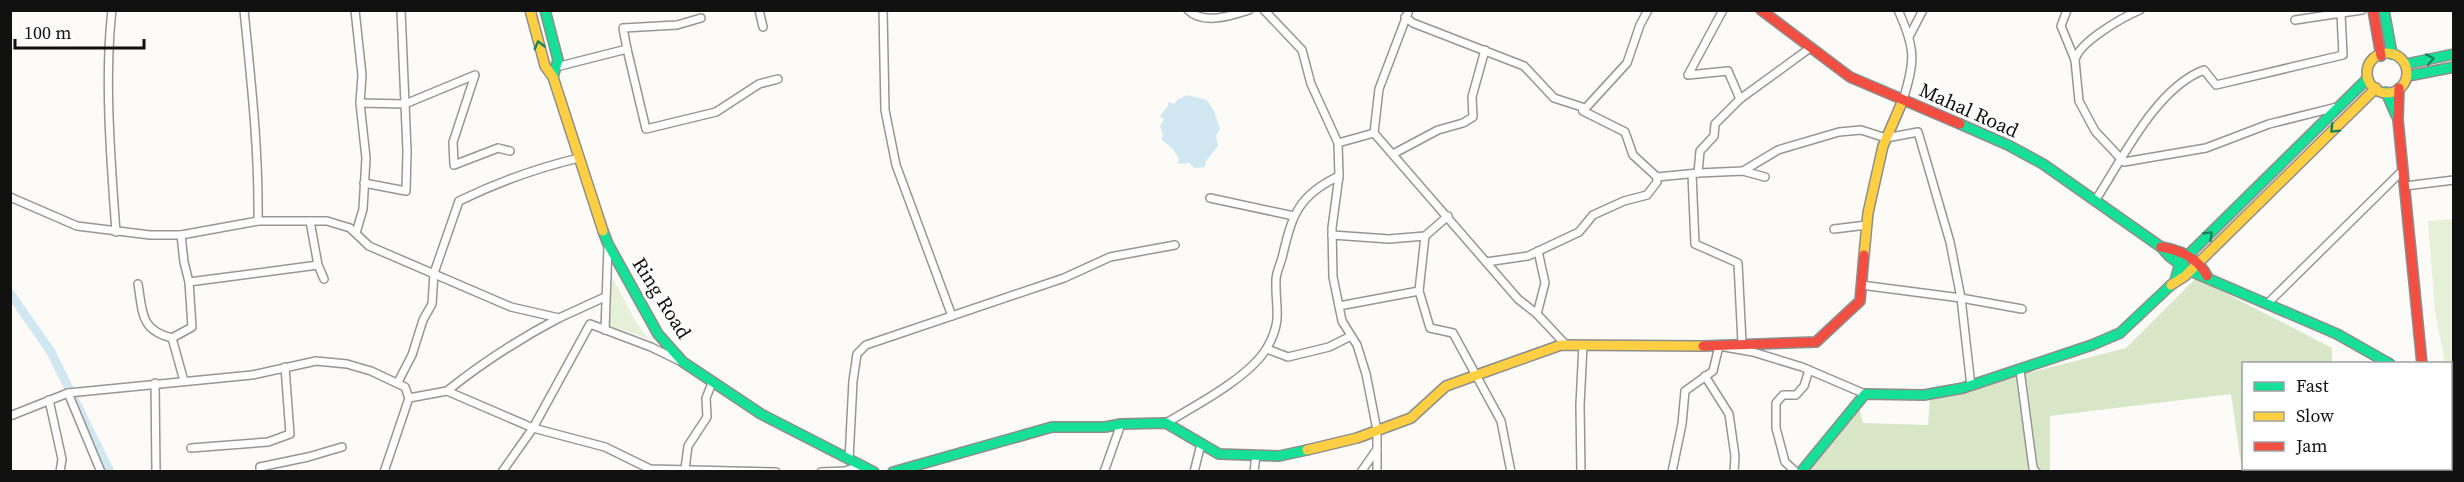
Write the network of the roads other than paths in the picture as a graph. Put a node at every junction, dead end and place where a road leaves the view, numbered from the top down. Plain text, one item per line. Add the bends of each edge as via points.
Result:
1 (112, 10) edge
2 (244, 10) edge
3 (355, 10) edge
4 (401, 10) edge
5 (530, 10) edge
6 (544, 10) edge
7 (759, 10) edge
8 (883, 10) edge
9 (1188, 10) edge
10 (1249, 10) edge
11 (1264, 10) edge
12 (1648, 10) edge
13 (1723, 10) edge
14 (1761, 10) edge
15 (1898, 10) edge
16 (1923, 10) edge
17 (2067, 10) edge
18 (2140, 10) edge
19 (2362, 10) edge
20 (2373, 10) edge
21 (2384, 10) edge
22 (1407, 14) edge
23 (2341, 14) junction
24 (701, 18) dead end
25 (2295, 20) dead end
26 (763, 27) dead end
27 (1909, 37) junction
28 (1810, 48) junction
29 (627, 49) junction
30 (1485, 50) junction
31 (2392, 54) junction
32 (2454, 54) edge
33 (2381, 56) junction
34 (2075, 60) junction
35 (2406, 64) junction
36 (556, 67) junction
37 (2454, 67) edge
38 (2408, 76) junction
39 (553, 77) junction
40 (778, 78) dead end
41 (2367, 79) junction
42 (2376, 88) junction
43 (2399, 88) junction
44 (2386, 92) junction
45 (1740, 99) junction
46 (1903, 100) junction
47 (360, 103) junction
48 (405, 104) junction
49 (2343, 105) junction
50 (1583, 111) junction
51 (2398, 120) junction
52 (1374, 133) junction
53 (1886, 138) junction
54 (1338, 143) junction
55 (510, 151) dead end
56 (1393, 154) junction
57 (579, 158) junction
58 (2122, 159) junction
59 (2403, 170) junction
60 (1743, 171) junction
61 (1695, 174) junction
62 (1339, 176) junction
63 (1657, 177) junction
64 (1765, 177) dead end
65 (2454, 180) edge
66 (364, 183) junction
67 (2405, 186) junction
68 (10, 197) edge
69 (1210, 198) dead end
70 (2095, 201) junction
71 (1294, 216) junction
72 (1448, 216) junction
73 (258, 221) junction
74 (310, 221) junction
75 (1867, 225) junction
76 (1833, 229) dead end
77 (116, 232) junction
78 (356, 233) junction
79 (181, 235) junction
80 (1332, 235) junction
81 (1425, 236) junction
82 (608, 244) junction
83 (1175, 246) dead end
84 (2161, 247) junction
85 (1538, 251) junction
86 (2187, 256) junction
87 (1486, 262) junction
88 (2180, 263) junction
89 (2198, 263) junction
90 (318, 265) junction
91 (2190, 270) junction
92 (434, 273) junction
93 (2207, 276) junction
94 (324, 279) dead end
95 (2175, 281) junction
96 (189, 282) junction
97 (138, 284) dead end
98 (1861, 285) junction
99 (1419, 291) junction
100 (605, 297) junction
101 (1961, 298) junction
102 (2268, 303) junction
103 (1339, 306) junction
104 (2022, 309) dead end
105 (1537, 314) junction
106 (952, 316) junction
107 (559, 318) junction
108 (605, 330) junction
109 (1351, 336) junction
110 (172, 338) junction
111 (1742, 343) junction
112 (1566, 345) junction
113 (1583, 345) junction
114 (1719, 346) junction
115 (1267, 349) junction
116 (683, 362) junction
117 (2388, 362) edge
118 (2419, 362) edge
119 (285, 367) junction
120 (1809, 370) junction
121 (2020, 370) junction
122 (1477, 374) junction
123 (1706, 376) junction
124 (183, 381) junction
125 (398, 382) junction
126 (155, 383) junction
127 (712, 383) junction
128 (1971, 386) junction
129 (447, 392) junction
130 (68, 393) junction
131 (1865, 393) junction
132 (409, 398) junction
133 (49, 400) junction
134 (10, 416) edge
135 (1166, 423) junction
136 (1121, 424) junction
137 (533, 428) junction
138 (1377, 430) junction
139 (1201, 444) junction
140 (342, 447) dead end
141 (191, 448) dead end
142 (1377, 448) junction
143 (1256, 455) junction
144 (849, 459) junction
145 (862, 465) junction
146 (685, 470) junction
147 (60, 471) edge
148 (101, 471) edge
149 (156, 471) edge
150 (260, 471) edge
151 (384, 471) edge
152 (502, 471) edge
153 (776, 471) edge
154 (821, 471) edge
155 (874, 471) edge
156 (893, 471) edge
157 (1104, 471) edge
158 (1194, 471) edge
159 (1254, 471) edge
160 (1361, 471) edge
161 (1377, 471) edge
162 (1511, 471) edge
163 (1581, 471) edge
164 (1672, 471) edge
165 (1734, 471) edge
166 (1796, 471) edge
167 (1801, 471) edge
168 (2036, 471) edge

1 - 77 street via 111,171
2 - 73 street via 259,162
3 - 47 street via 362,75
4 - 48 street
39 -> 5 street, Ring Road via 545,66
6 - 36 street via 558,60
7 - 26 street
8 - 106 street via 885,110 896,165
9 - 10 street via 1194,17 1214,18
11 - 54 street via 1302,50 1311,84
12 - 50 street via 1627,63
13 - 45 street via 1688,75 1728,71
14 - 28 street, Mahal Road
15 - 27 street
16 - 27 street
17 - 34 street via 2061,26
18 - 34 street via 2088,43
19 - 23 street
20 - 33 street
21 - 31 street
22 - 30 street via 1413,23
22 - 52 street via 1379,89
23 - 25 street
23 - 58 street via 2343,55 2216,85 2204,70 2193,74 2158,104
24 - 29 street via 677,25 623,28
27 - 46 street via 1914,61
28 - 45 street
28 - 46 street, Mahal Road via 1850,77
29 - 36 street
29 - 40 street via 646,129 716,112 759,84
30 - 50 street via 1524,66 1554,98 1582,106
30 - 56 street via 1472,98 1473,117
31 - 33 street
31 - 35 street
35 -> 32 street
33 - 41 street via 2373,59
34 - 58 street via 2079,101 2095,131
35 - 38 street
36 - 39 street
37 - 38 street
38 - 43 street
39 - 57 street, Ring Road
41 - 42 street
41 - 49 street
42 - 44 street
42 -> 89 street
43 - 44 street
43 - 51 street
44 - 51 street
45 - 61 street via 1715,124 1714,136 1700,151
46 - 53 street
46 - 70 street, Mahal Road via 2008,145
47 - 48 street
47 - 66 street via 366,158
48 - 55 street via 475,75 453,142 454,165 498,148
48 - 66 street via 406,191
49 - 58 street via 2269,124 2206,148 2124,162
86 -> 49 street
50 - 63 street via 1625,132 1633,155
51 - 59 street
52 - 54 street
52 - 56 street
53 - 60 street via 1860,130 1839,132 1778,150
53 - 75 street
53 - 101 street via 1918,132 1922,138
54 - 62 street
56 - 72 street
57 - 82 street, Ring Road
57 - 92 street via 509,178 459,201
58 - 70 street
59 - 67 street
59 - 102 street
60 - 61 street
60 - 64 street
61 - 63 street
61 - 111 street via 1695,244 1738,263
62 - 71 street via 1302,201
62 - 80 street
63 - 85 street via 1658,182 1647,195 1593,215 1579,232
65 - 67 street
66 - 78 street via 363,209
67 - 118 street
68 - 77 street via 77,226
69 - 71 street
70 - 84 street, Mahal Road
71 - 115 street via 1275,277 1278,322
72 - 81 street
72 - 87 street
73 - 74 street
73 - 79 street
74 - 78 street via 327,221
74 - 90 street
75 - 76 street
75 - 98 street
77 - 79 street
78 - 92 street via 369,246
79 - 96 street
80 - 81 street via 1389,239
80 - 103 street via 1333,277
81 - 99 street
82 - 100 street
82 - 116 street, Ring Road via 658,334
83 - 106 street via 1110,257 1064,278
84 - 86 street, Mahal Road
84 - 88 street, Mahal Road
85 - 87 street
85 - 105 street via 1545,283
86 - 88 street
86 - 89 street, Mahal Road
87 - 105 street via 1518,299
88 - 91 street, Mahal Road
88 - 95 street
89 - 91 street
89 - 93 street, Mahal Road
90 - 94 street
90 - 96 street
91 - 93 street, Mahal Road
91 - 95 street
92 - 107 street via 511,308
92 - 125 street via 432,304
93 - 102 street, Mahal Road
95 - 121 street via 2120,333
96 - 110 street via 192,327
97 - 110 street via 144,319 155,334
98 - 101 street
98 - 111 street via 1860,301 1816,342
99 - 103 street
99 - 122 street via 1430,328 1453,333
100 - 107 street
100 - 108 street
101 - 104 street
101 - 128 street
102 - 117 street, Mahal Road
103 - 109 street
105 - 112 street
106 - 144 street via 866,345 857,354
107 - 129 street via 523,337
108 - 116 street
108 - 137 street via 590,324
109 - 115 street via 1329,347 1288,357
109 - 138 street via 1366,374
110 - 124 street
111 - 114 street
112 - 113 street
112 - 122 street
113 - 114 street
113 - 163 street
114 - 120 street
114 - 123 street via 1713,371
115 - 135 street via 1218,392
116 - 127 street, Ring Road
119 - 124 street via 252,375
119 - 125 street via 316,361 347,364
119 - 141 street via 290,434 268,442
120 - 131 street
120 - 166 street via 1796,395 1784,395 1776,403 1776,428 1785,462
121 - 128 street
121 - 168 street
122 - 138 street via 1446,386 1411,418
122 - 162 street via 1501,421
123 - 164 street via 1685,391
123 - 165 street via 1729,414 1736,456
124 - 126 street
125 - 132 street
126 - 130 street
126 - 149 street
127 - 144 street, Ring Road via 761,414
127 - 146 street via 706,398 707,417 688,446
128 - 131 street via 1924,395
129 - 132 street
129 - 137 street
130 - 133 street
130 - 148 street
131 - 167 street
132 - 151 street
133 - 134 street
133 - 147 street via 63,459
135 - 136 street
135 - 139 street
136 - 156 street via 1052,427
136 - 157 street
137 - 146 street via 605,447 650,470
137 - 152 street
138 - 142 street
138 - 143 street via 1279,456
139 - 143 street via 1219,453
139 - 158 street
140 - 150 street via 260,467
142 - 160 street
142 - 161 street
143 - 159 street
144 - 145 street, Ring Road
145 - 154 street via 845,471
145 - 155 street, Ring Road
146 - 153 street

